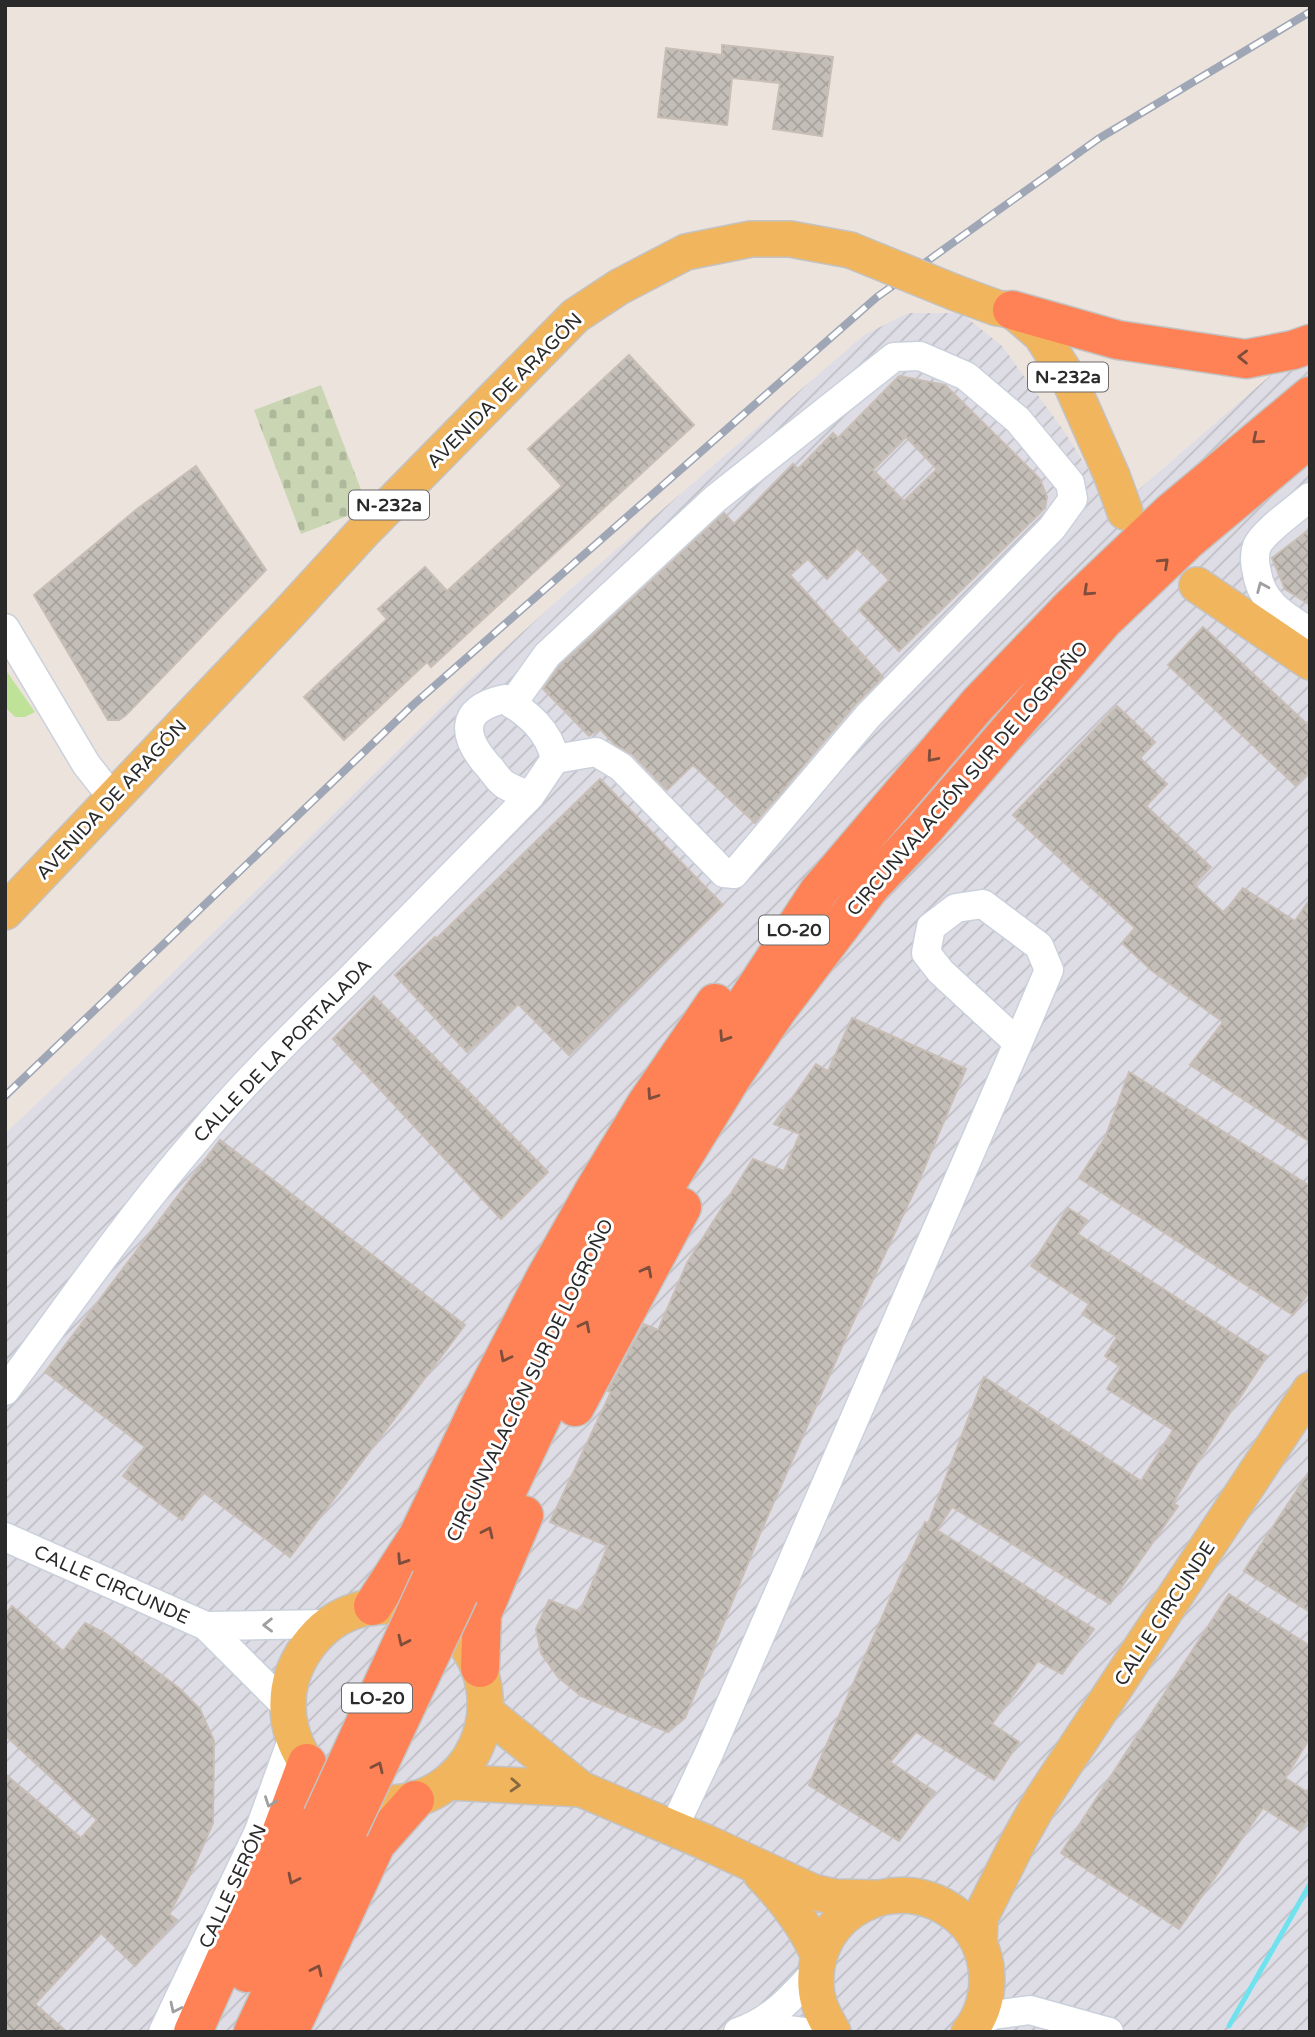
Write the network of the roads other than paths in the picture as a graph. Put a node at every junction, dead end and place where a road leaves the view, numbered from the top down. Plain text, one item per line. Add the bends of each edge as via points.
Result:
1 (956, 293) junction
2 (1012, 310) junction
3 (1310, 344) edge
4 (1310, 396) edge
5 (1310, 438) edge
6 (1094, 469) junction
7 (1073, 496) junction
8 (1310, 497) edge
9 (1197, 585) dead end
10 (5, 628) edge
11 (1310, 632) edge
12 (1310, 662) edge
13 (512, 704) junction
14 (555, 759) junction
15 (530, 796) junction
16 (112, 797) junction
17 (926, 827) junction
18 (819, 891) junction
19 (5, 912) edge
20 (1018, 1043) junction
21 (1310, 1390) edge
22 (5, 1391) edge
23 (8, 1538) edge
24 (445, 1586) junction
25 (384, 1606) joint
26 (329, 1624) junction
27 (206, 1626) junction
28 (458, 1635) dead end
29 (480, 1668) junction
30 (486, 1712) junction
31 (301, 1746) junction
32 (449, 1782) junction
33 (581, 1789) junction
34 (397, 1802) joint
35 (336, 1823) junction
36 (673, 1829) junction
37 (1020, 1838) junction
38 (754, 1867) junction
39 (876, 1898) junction
40 (926, 1898) junction
41 (981, 1949) junction
42 (818, 1964) junction
43 (1030, 2010) junction
44 (972, 2028) edge
45 (747, 2029) edge
46 (163, 2032) edge
47 (193, 2032) edge
48 (219, 2032) edge
49 (253, 2032) edge
50 (289, 2032) edge
51 (804, 2032) edge
52 (833, 2032) edge
53 (1109, 2032) edge

1 - 2 main road, AVENIDA DE ARAGÓN / N-232a
1 - 6 main road, AVENIDA DE ARAGÓN / N-232a via 1017,339 1065,413
1 - 16 main road, AVENIDA DE ARAGÓN / N-232a, bridge via 850,250 790,239 751,239 686,252 619,286 575,316
3 -> 2 highway via 1246,359 1118,340
2 - 6 main road, AVENIDA DE ARAGÓN / N-232a via 1041,335 1069,379 1125,512
4 -> 18 highway, CIRCUNVALACIÓN SUR DE LOGROÑO / LO-20 via 1171,512 1072,606 978,704
17 -> 5 highway, CIRCUNVALACIÓN SUR DE LOGROÑO / LO-20 via 1104,621 1188,540
6 - 7 street via 1085,487
7 - 13 street via 1070,483 1017,420 966,376 920,356 894,357 715,499 547,655
7 - 14 street via 1052,528 868,716 734,874 724,873 621,767 596,752
11 -> 8 street via 1274,609 1259,587 1255,564 1257,545
9 - 12 main road
10 - 16 street via 86,764
13 - 14 street via 541,728 553,746
13 - 15 street via 505,699 476,711 470,742 503,783
14 - 15 street, CALLE DE LA PORTALADA
15 - 22 street, CALLE DE LA PORTALADA via 198,1137
16 - 19 main road, AVENIDA DE ARAGÓN / N-232a
24 -> 17 highway, CIRCUNVALACIÓN SUR DE LOGROÑO / LO-20 via 619,1262 732,1077 871,886
29 -> 17 highway via 482,1614 589,1377 752,1082
18 -> 24 highway, CIRCUNVALACIÓN SUR DE LOGROÑO / LO-20 via 607,1222 532,1366
18 -> 25 highway via 719,998 646,1104 545,1278
20 - 20 street via 1049,970 1039,946 983,904 957,908 932,928 926,953
20 - 36 street
21 - 37 main road, CALLE CIRCUNDE
23 - 27 street, CALLE CIRCUNDE
24 - 35 highway, CIRCUNVALACIÓN SUR DE LOGROÑO / LO-20, bridge
25 - 26 main road via 357,1610
26 -> 27 street, CALLE CIRCUNDE
26 - 31 main road via 306,1647 292,1676
27 - 31 street, CALLE CIRCUNDE
28 - 29 main road
29 - 30 main road
30 - 32 main road via 480,1739 468,1762
30 - 33 main road
31 -> 46 street, CALLE SERÓN
31 - 47 highway via 278,1841
32 -> 33 main road
32 - 34 main road via 433,1793
33 - 36 main road
50 -> 34 highway
35 -> 48 highway, CIRCUNVALACIÓN SUR DE LOGROÑO / LO-20
35 - 49 highway, CIRCUNVALACIÓN SUR DE LOGROÑO / LO-20
36 - 38 main road
37 - 40 main road, CALLE CIRCUNDE via 970,1883 944,1897
37 - 41 main road, CALLE CIRCUNDE via 980,1918
38 - 39 main road via 813,1892
38 - 42 main road via 810,1934
39 - 40 main road via 901,1894
39 - 42 main road via 835,1926
40 - 41 main road via 947,1907 965,1923
41 - 43 street via 1002,1985
41 - 44 main road, CALLE CIRCUNDE via 986,1991
42 - 45 street via 785,2005
42 - 52 main road via 816,1989
43 - 44 street via 993,2015
43 - 53 street
45 - 51 street

